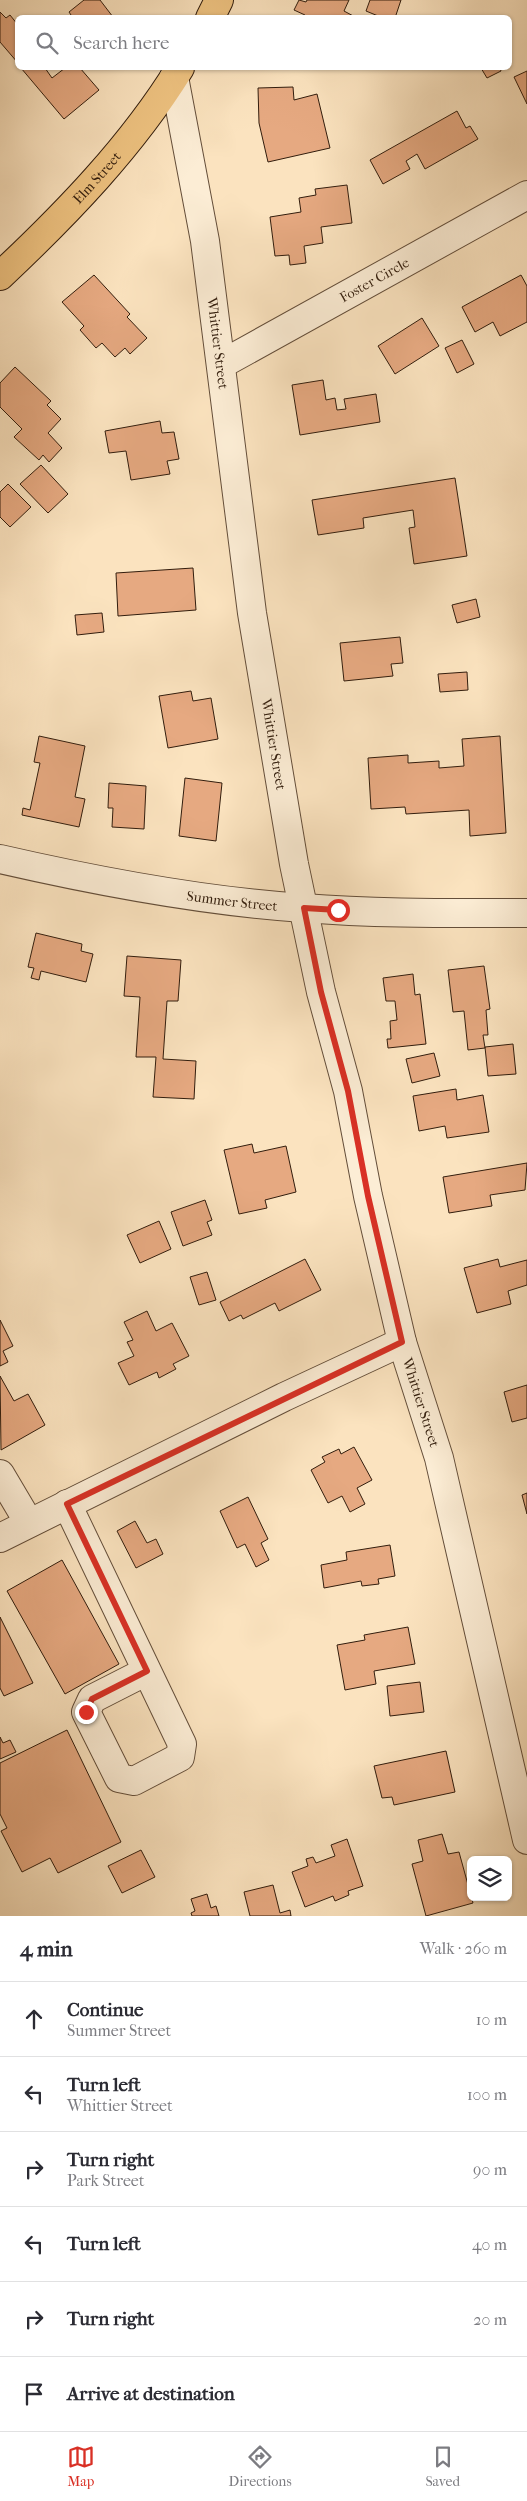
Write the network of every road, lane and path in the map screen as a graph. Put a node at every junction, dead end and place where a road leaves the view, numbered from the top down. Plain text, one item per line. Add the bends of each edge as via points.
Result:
1 (219, 0) edge
2 (212, 15) edge
3 (177, 72) edge
4 (527, 195) edge
5 (0, 276) edge
6 (222, 364) junction
7 (0, 859) edge
8 (304, 908) junction
9 (527, 913) edge
10 (402, 1342) junction
11 (0, 1474) edge
12 (67, 1504) junction
13 (29, 1523) junction
14 (0, 1538) edge
15 (147, 1671) dead end
16 (527, 1840) edge

1 - 2 main road
3 - 5 main road, Elm Street via 86,190
3 - 6 street, Whittier Street
4 - 6 street, Foster Circle
6 - 8 street, Whittier Street via 252,613
7 - 8 street, Summer Street via 109,883 205,898
8 - 9 street, Summer Street
8 - 10 street, Whittier Street via 321,992 348,1091 368,1196
10 - 12 street
10 - 16 street, Whittier Street via 439,1458
11 - 13 street
12 - 13 street
12 - 15 street
13 - 14 street

